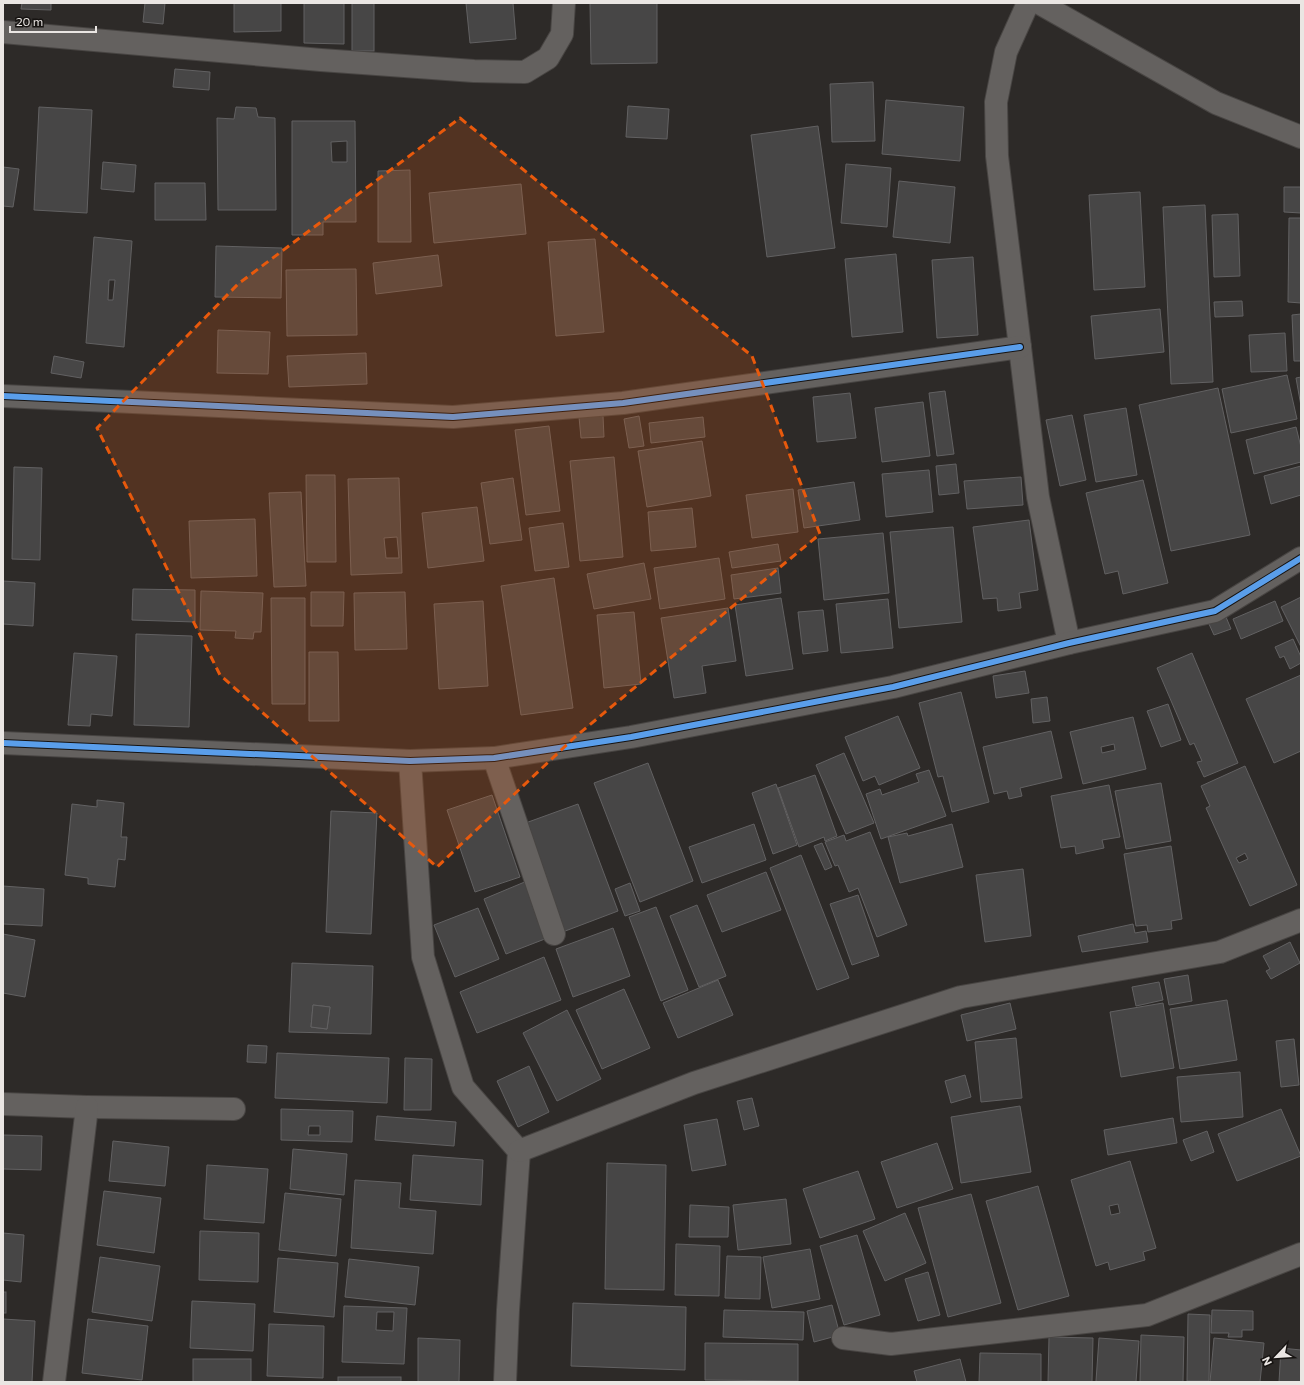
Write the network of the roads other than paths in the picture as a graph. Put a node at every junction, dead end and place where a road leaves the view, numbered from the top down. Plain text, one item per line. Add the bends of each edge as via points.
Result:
1 (564, 3) edge
2 (1028, 3) edge
3 (1039, 3) edge
4 (3, 32) edge
5 (1301, 137) edge
6 (1020, 347) junction
7 (3, 396) edge
8 (1301, 558) edge
9 (1069, 643) junction
10 (3, 743) edge
11 (494, 758) junction
12 (410, 761) junction
13 (1301, 920) edge
14 (554, 934) dead end
15 (3, 1104) edge
16 (88, 1108) junction
17 (234, 1109) dead end
18 (519, 1151) junction
19 (1301, 1254) edge
20 (843, 1338) dead end
21 (54, 1382) edge
22 (506, 1382) edge

1 - 4 street via 562,34 548,58 525,72 474,71 329,60
2 - 6 street via 1006,52 996,102 997,156
3 - 5 street via 1216,103
6 - 7 street via 623,403 453,417
6 - 9 street via 1038,497
8 - 9 street via 1215,611
9 - 11 street via 893,687 631,737
10 - 12 street
11 - 12 street
11 - 14 street
12 - 18 street via 423,957 463,1087
13 - 18 street via 1220,952 962,997 694,1084
15 - 16 street
16 - 17 street
16 - 21 street
18 - 22 street via 508,1310
19 - 20 street via 1147,1315 891,1344

